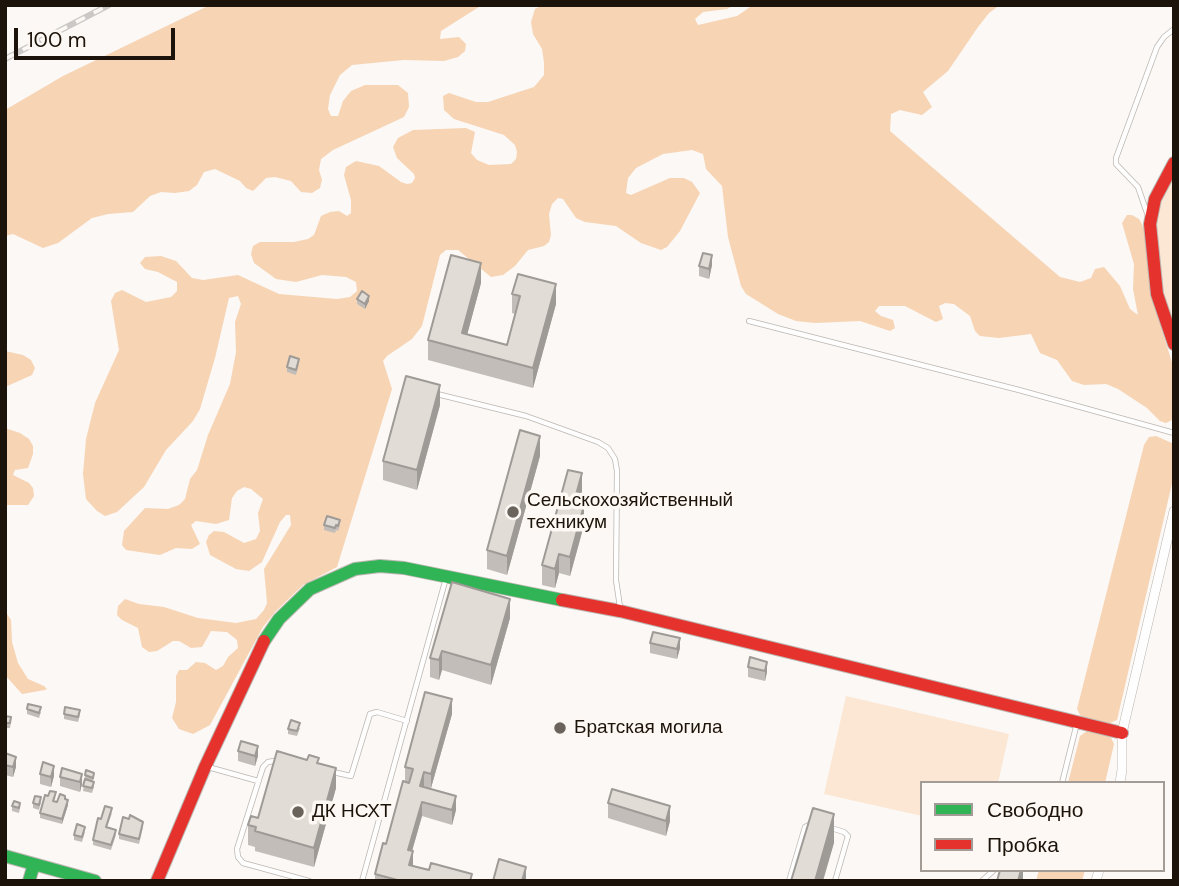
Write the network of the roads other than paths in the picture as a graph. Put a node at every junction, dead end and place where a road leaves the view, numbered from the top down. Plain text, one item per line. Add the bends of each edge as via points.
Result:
1 (1174, 29) edge
2 (1174, 163) edge
3 (1150, 224) junction
4 (749, 321) dead end
5 (1174, 344) edge
6 (435, 393) edge
7 (1174, 433) edge
8 (1174, 511) edge
9 (447, 575) junction
10 (620, 611) junction
11 (407, 721) junction
12 (1077, 722) junction
13 (1122, 733) junction
14 (281, 760) edge
15 (205, 767) junction
16 (328, 771) edge
17 (258, 781) junction
18 (1062, 781) edge
19 (1120, 781) edge
20 (5, 856) edge
21 (34, 864) junction
22 (54, 869) junction
23 (29, 881) edge
24 (67, 881) edge
25 (95, 881) edge
26 (157, 881) edge
27 (309, 881) edge
28 (362, 881) edge
29 (789, 881) edge
30 (835, 881) edge

1 - 3 lane via 1157,47 1116,158 1116,164 1138,187
2 - 3 street via 1155,199
3 - 5 street via 1157,294
4 - 7 lane
6 - 10 lane via 526,416 608,448 617,471
8 - 13 street
9 - 10 street
9 - 11 lane
9 - 15 street via 380,566 355,569 310,589 266,637
10 - 12 street
11 - 16 lane via 370,714 351,776
11 - 28 lane
12 - 13 street
12 - 18 lane
13 - 19 street
14 - 17 lane via 268,762
15 - 17 lane
15 - 26 street
17 - 27 lane via 237,857 243,863
20 - 21 street
21 - 22 street
21 - 23 street
22 - 24 lane
22 - 25 street
29 - 30 lane via 809,823 848,836

